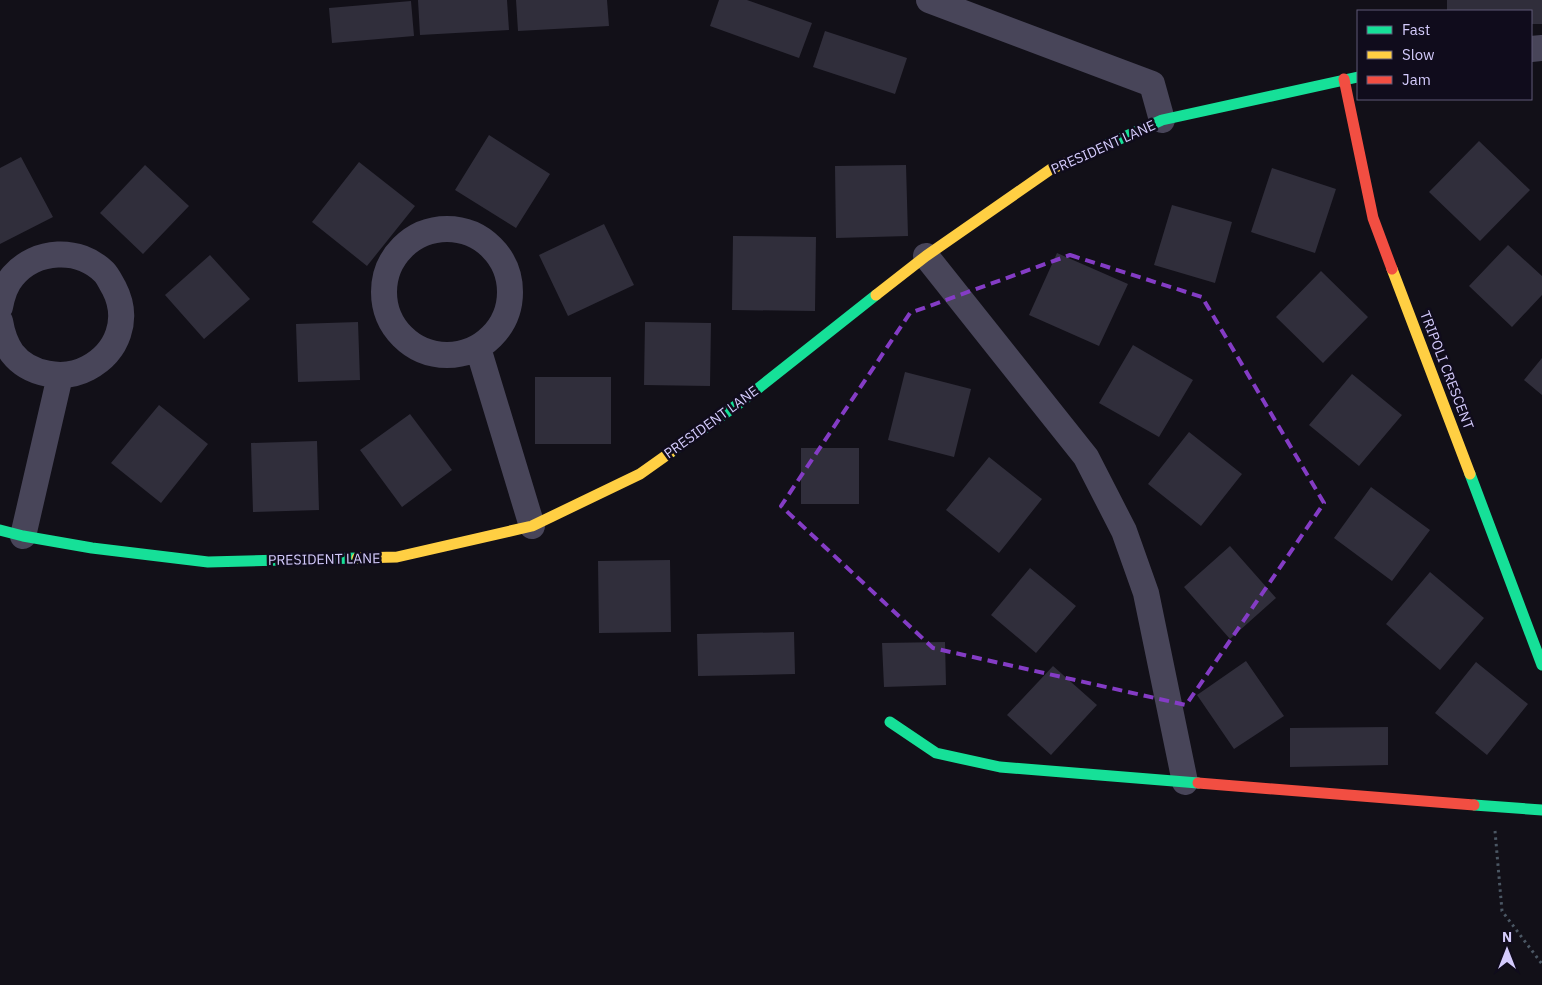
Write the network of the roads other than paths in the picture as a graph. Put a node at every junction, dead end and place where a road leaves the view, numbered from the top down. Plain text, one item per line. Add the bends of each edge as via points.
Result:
1 (929, 0) edge
2 (1357, 77) edge
3 (1344, 79) junction
4 (1162, 120) junction
5 (926, 256) junction
6 (0, 307) edge
7 (0, 321) edge
8 (478, 348) junction
9 (60, 376) junction
10 (532, 526) junction
11 (12, 533) edge
12 (1542, 665) edge
13 (890, 722) dead end
14 (1185, 782) junction
15 (1542, 810) edge

1 - 4 street via 1152,84
2 - 3 street, PRESIDENT LANE
3 - 4 street, PRESIDENT LANE
3 - 12 street, TRIPOLI CRESCENT via 1373,218
4 - 5 street, PRESIDENT LANE via 1051,169
5 - 10 street, PRESIDENT LANE via 741,402 640,474
5 - 14 street via 1086,457 1124,531 1146,593
6 - 9 street via 2,294 12,276 28,262 40,257 70,254 88,260 105,272 120,300 122,321 119,334 109,352 98,362 80,373
7 - 9 street via 3,337 20,362 39,372
8 - 8 street via 456,355 435,354 414,346 398,332 388,315 383,292 387,270 398,252 414,237 442,229 464,231 483,239 501,258 510,278 508,313 497,332
8 - 10 street
9 - 11 street
10 - 11 street, PRESIDENT LANE via 397,557 208,562 92,548
13 - 14 street via 936,753 1000,767
14 - 15 street

